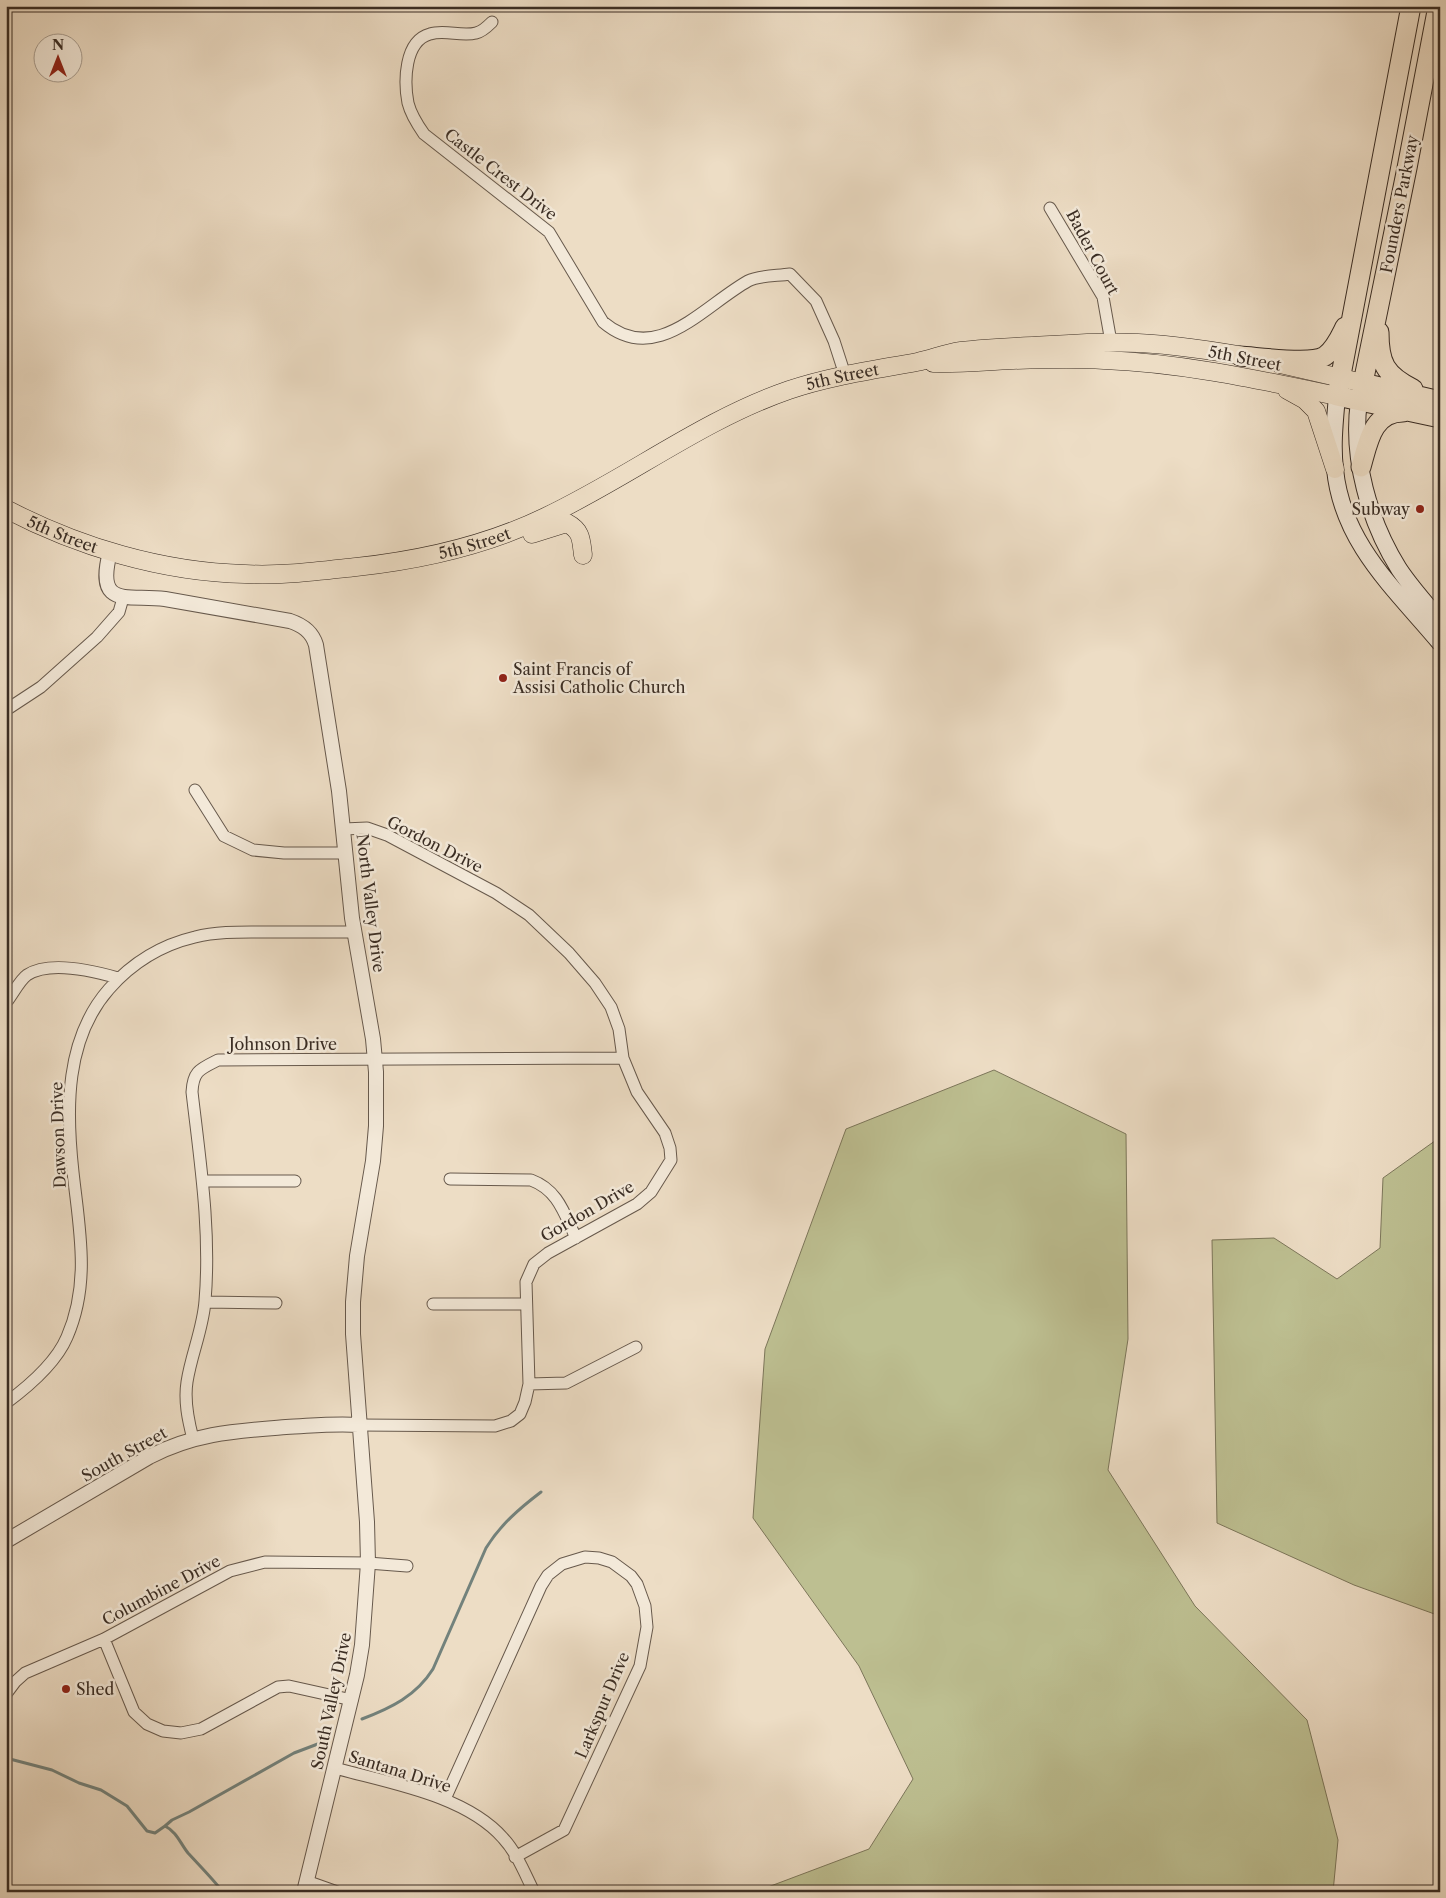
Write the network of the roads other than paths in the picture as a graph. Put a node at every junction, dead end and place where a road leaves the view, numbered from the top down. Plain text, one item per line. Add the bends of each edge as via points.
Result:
1 (1411, 6) edge
2 (1438, 6) edge
3 (492, 22) dead end
4 (1050, 208) dead end
5 (1382, 290) junction
6 (1354, 308) junction
7 (1111, 342) junction
8 (1240, 356) junction
9 (1263, 360) junction
10 (1118, 361) junction
11 (918, 362) junction
12 (984, 362) junction
13 (845, 375) junction
14 (1274, 383) junction
15 (1338, 387) junction
16 (1361, 392) junction
17 (1435, 408) edge
18 (1361, 467) junction
19 (1335, 469) junction
20 (6, 509) edge
21 (482, 542) junction
22 (110, 552) junction
23 (583, 555) dead end
24 (123, 598) junction
25 (1440, 620) edge
26 (1440, 643) edge
27 (6, 710) edge
28 (195, 790) dead end
29 (344, 829) junction
30 (346, 853) junction
31 (354, 932) junction
32 (118, 978) junction
33 (8, 1000) dead end
34 (623, 1058) junction
35 (375, 1060) junction
36 (450, 1179) dead end
37 (203, 1181) junction
38 (295, 1181) dead end
39 (576, 1238) junction
40 (205, 1302) junction
41 (276, 1303) dead end
42 (433, 1304) dead end
43 (526, 1304) junction
44 (636, 1347) dead end
45 (529, 1384) junction
46 (6, 1403) edge
47 (358, 1425) junction
48 (193, 1439) junction
49 (6, 1541) edge
50 (368, 1563) junction
51 (408, 1566) dead end
52 (104, 1639) junction
53 (6, 1694) edge
54 (352, 1700) junction
55 (335, 1768) junction
56 (445, 1799) junction
57 (515, 1857) junction
58 (305, 1886) edge
59 (337, 1892) edge
60 (534, 1892) edge

1 - 6 highway, Founders Parkway
2 - 5 highway, Founders Parkway
3 - 13 street, Castle Crest Drive via 478,33 429,34 420,40 412,50 406,73 408,104 424,134 549,232 603,322 621,334 653,339 674,330 750,280 790,274 816,301
4 - 7 street, Bader Court via 1102,296
5 - 16 highway, Founders Parkway
5 - 17 highway via 1379,340 1384,363 1393,378
6 - 8 highway via 1336,345 1324,357 1300,361
6 - 15 highway, Founders Parkway
7 - 8 main road, 5th Street via 1168,345
7 - 11 main road, 5th Street via 959,351
7 - 12 main road via 1101,350 1031,352
8 - 9 main road, 5th Street
9 - 10 main road via 1141,352 1124,355
9 - 15 main road, 5th Street
10 - 12 main road, 5th Street
10 - 14 main road, 5th Street via 1185,367
11 - 12 main road, 5th Street
11 - 13 main road, 5th Street
13 - 21 main road, 5th Street via 786,392 734,413 569,505
14 - 15 main road, 5th Street
14 - 19 main road via 1316,410
15 - 16 highway, 5th Street
15 - 19 main road
16 - 17 highway, 5th Street
16 - 18 main road via 1358,435
17 - 18 highway via 1393,413 1382,418 1373,430
18 - 25 main road via 1372,512 1384,541 1408,582
19 - 26 main road via 1354,536 1378,572
20 - 22 main road, 5th Street via 51,531
21 - 22 main road, 5th Street via 382,564 273,574 200,570
21 - 23 main road via 521,538 566,523 575,527 580,535
22 - 24 street via 107,582 115,594
24 - 27 street via 119,612 97,637 41,686
24 - 29 street, North Valley Drive via 165,599 282,619 307,629 316,645
28 - 30 street via 224,836 253,850
29 - 30 street, North Valley Drive
29 - 34 street, Gordon Drive via 367,828 387,835 496,893 529,915 595,983 619,1028
30 - 31 street, North Valley Drive
31 - 32 street, Dawson Drive via 232,932 195,936 148,955
31 - 35 street, North Valley Drive
32 - 33 street via 72,968 43,969 27,976
32 - 46 street, Dawson Drive via 89,1018 72,1069 72,1162 82,1246 81,1279 74,1316 61,1350
34 - 35 street, Johnson Drive
34 - 39 street, Gordon Drive via 636,1092 664,1133 671,1160 651,1192 637,1204
35 - 37 street, Johnson Drive via 218,1060 202,1068 193,1079 192,1092
35 - 47 street, North Valley Drive via 373,1161 354,1280
36 - 39 street via 531,1180 543,1185 555,1196
37 - 38 street
37 - 40 street, Johnson Drive via 207,1254
39 - 43 street, Gordon Drive via 534,1264 526,1282
40 - 41 street
40 - 48 street, Johnson Drive via 187,1382 186,1406
42 - 43 street
43 - 45 street, Gordon Drive
44 - 45 street via 566,1383
45 - 47 street, Gordon Drive via 520,1414 511,1421 494,1426
47 - 48 street, South Street via 236,1431
47 - 50 street, South Valley Drive
48 - 49 street, South Street via 149,1457
50 - 51 street, Columbine Drive
50 - 52 street, Columbine Drive via 265,1562 230,1571
50 - 54 street, South Valley Drive via 362,1645
52 - 53 street, Columbine Drive via 25,1673
52 - 54 street via 134,1712 147,1724 163,1731 181,1733 201,1729 278,1687 289,1686
54 - 55 street, South Valley Drive
55 - 56 street, Santana Drive
55 - 58 street, South Valley Drive
56 - 57 street, Santana Drive via 489,1823 505,1839
56 - 57 street, Larkspur Drive via 548,1576 562,1564 585,1557 599,1558 622,1568 638,1584 646,1615 640,1666 564,1830
57 - 60 street, Santana Drive
58 - 59 street

